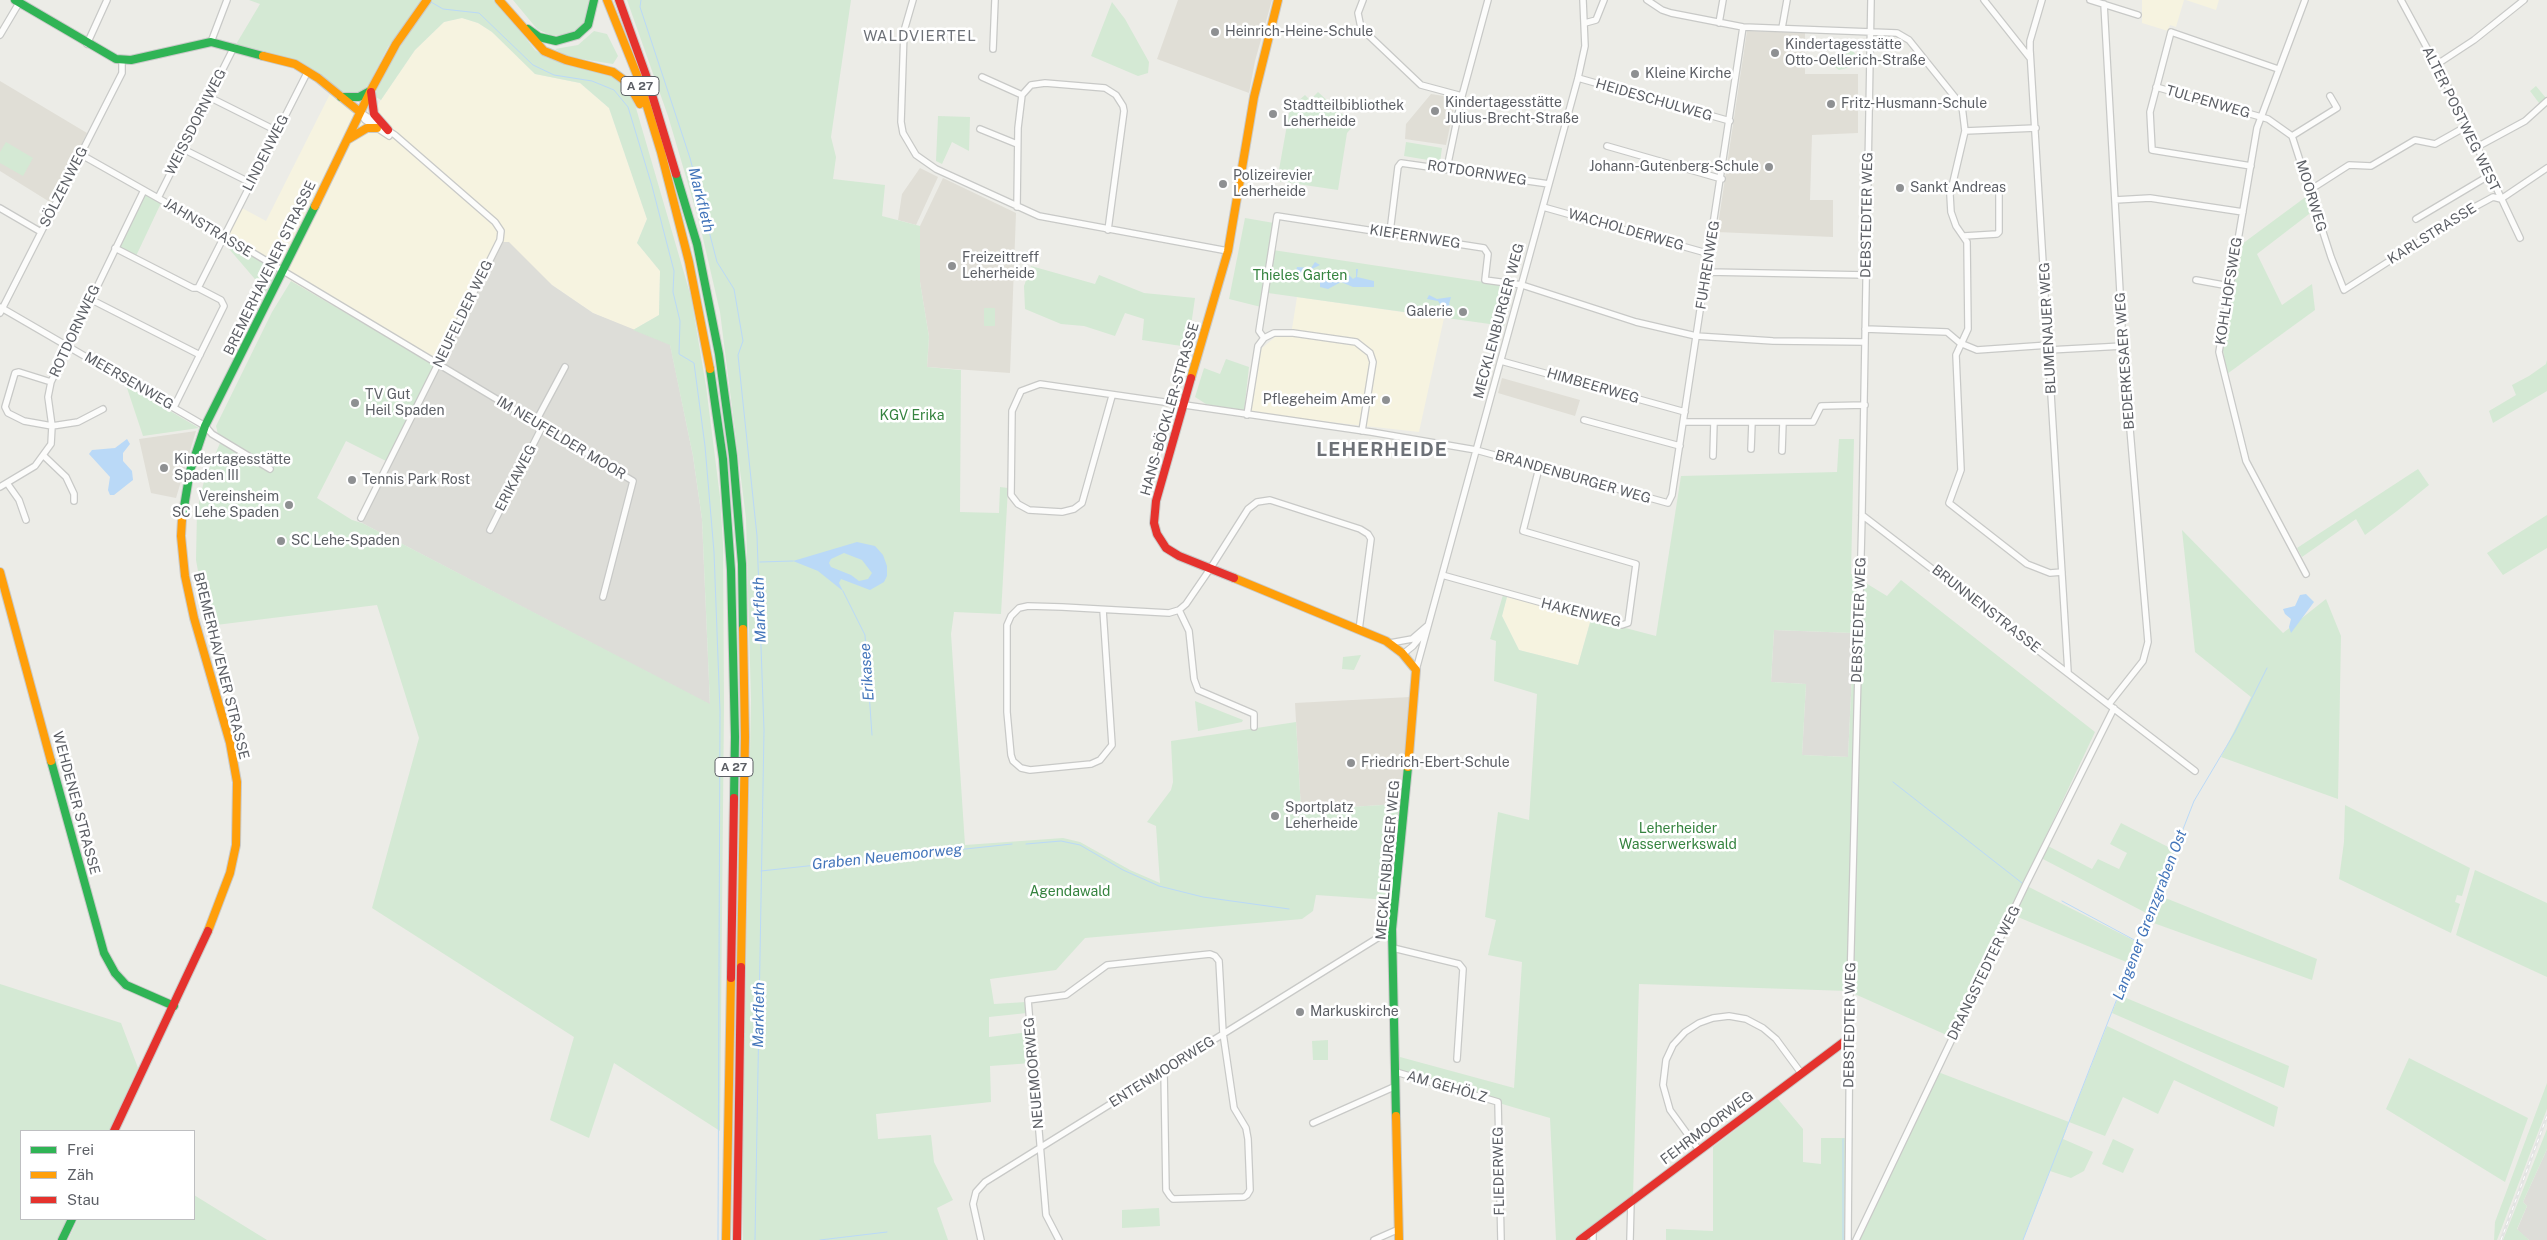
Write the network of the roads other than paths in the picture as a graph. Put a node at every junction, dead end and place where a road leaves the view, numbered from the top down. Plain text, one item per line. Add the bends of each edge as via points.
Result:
1 (107, 0) edge
2 (227, 0) edge
3 (428, 0) edge
4 (499, 0) edge
5 (505, 0) edge
6 (594, 0) edge
7 (607, 0) edge
8 (619, 0) edge
9 (913, 0) edge
10 (995, 0) edge
11 (1278, 0) edge
12 (1363, 0) edge
13 (1488, 0) edge
14 (1579, 0) edge
15 (1583, 0) edge
16 (1604, 0) edge
17 (1647, 0) edge
18 (1723, 0) edge
19 (1787, 0) edge
20 (1871, 0) edge
21 (1984, 0) edge
22 (2042, 0) edge
23 (2090, 0) edge
24 (2305, 0) edge
25 (2524, 0) edge
26 (2403, 1) edge
27 (17, 2) edge
28 (2104, 4) junction
29 (2138, 15) dead end
30 (1585, 20) junction
31 (1719, 23) junction
32 (1743, 27) junction
33 (1782, 28) junction
34 (1870, 31) junction
35 (0, 35) edge
36 (211, 42) junction
37 (87, 44) junction
38 (234, 47) junction
39 (994, 49) dead end
40 (122, 60) junction
41 (2032, 60) junction
42 (2436, 65) junction
43 (2278, 69) junction
44 (308, 71) junction
45 (982, 77) dead end
46 (1578, 78) junction
47 (2156, 87) junction
48 (371, 90) junction
49 (1022, 95) junction
50 (1462, 96) junction
51 (2330, 96) dead end
52 (209, 97) junction
53 (340, 97) junction
54 (2547, 101) edge
55 (360, 112) junction
56 (2260, 118) junction
57 (1730, 121) junction
58 (2467, 126) junction
59 (377, 128) junction
60 (2036, 128) junction
61 (980, 129) dead end
62 (388, 130) junction
63 (278, 131) junction
64 (1965, 131) junction
65 (2292, 136) junction
66 (346, 140) junction
67 (398, 140) junction
68 (1017, 144) junction
69 (1607, 146) dead end
70 (2477, 147) junction
71 (183, 148) junction
72 (661, 152) junction
73 (80, 154) junction
74 (2251, 166) junction
75 (1447, 168) junction
76 (2547, 168) edge
77 (2490, 175) junction
78 (1722, 179) junction
79 (251, 183) junction
80 (1549, 184) junction
81 (1952, 188) junction
82 (144, 190) junction
83 (2310, 190) junction
84 (158, 198) junction
85 (2501, 199) junction
86 (2115, 200) junction
87 (1017, 207) junction
88 (1543, 207) junction
89 (0, 208) edge
90 (2243, 212) junction
91 (2416, 219) dead end
92 (1108, 230) junction
93 (41, 232) junction
94 (1390, 232) junction
95 (225, 236) junction
96 (1964, 236) junction
97 (2520, 238) dead end
98 (115, 248) junction
99 (1228, 251) junction
100 (1710, 254) junction
101 (1706, 272) junction
102 (283, 273) junction
103 (1866, 275) junction
104 (2196, 280) dead end
105 (1522, 285) junction
106 (2229, 286) junction
107 (198, 288) junction
108 (2344, 290) joint
109 (90, 299) junction
110 (1, 309) edge
111 (1865, 329) junction
112 (1696, 336) junction
113 (1264, 338) junction
114 (1865, 342) junction
115 (1960, 343) junction
116 (67, 346) junction
117 (2123, 346) junction
118 (2049, 348) junction
119 (200, 355) junction
120 (1501, 360) junction
121 (439, 364) junction
122 (565, 366) dead end
123 (51, 382) junction
124 (1112, 396) junction
125 (1864, 405) junction
126 (1184, 406) junction
127 (174, 407) junction
128 (103, 410) dead end
129 (1685, 412) junction
130 (1247, 415) junction
131 (1584, 420) dead end
132 (1683, 422) junction
133 (1714, 422) junction
134 (1752, 422) junction
135 (1783, 422) junction
136 (535, 423) junction
137 (52, 426) junction
138 (205, 426) junction
139 (542, 427) junction
140 (1362, 431) junction
141 (1680, 446) junction
142 (1752, 449) dead end
143 (1476, 450) junction
144 (1782, 451) dead end
145 (44, 456) junction
146 (1714, 456) dead end
147 (1539, 468) junction
148 (270, 469) dead end
149 (7, 484) junction
150 (0, 487) edge
151 (74, 501) dead end
152 (1670, 502) joint
153 (1862, 514) junction
154 (361, 518) dead end
155 (26, 520) dead end
156 (490, 530) dead end
157 (1210, 569) junction
158 (0, 572) edge
159 (2062, 572) junction
160 (2306, 574) dead end
161 (1442, 575) junction
162 (603, 597) dead end
163 (1103, 610) junction
164 (1178, 610) junction
165 (1428, 624) junction
166 (1359, 630) junction
167 (1424, 639) junction
168 (1390, 643) junction
169 (1403, 654) junction
170 (1416, 670) junction
171 (2068, 672) junction
172 (1416, 692) junction
173 (2112, 706) junction
174 (1254, 727) dead end
175 (2195, 771) dead end
176 (1392, 929) junction
177 (1393, 948) junction
178 (174, 1006) junction
179 (1223, 1034) junction
180 (1849, 1038) junction
181 (1458, 1058) dead end
182 (1164, 1070) junction
183 (1396, 1072) junction
184 (1802, 1072) junction
185 (1396, 1086) junction
186 (1498, 1102) joint
187 (1313, 1123) dead end
188 (114, 1130) edge
189 (1041, 1147) junction
190 (1699, 1150) junction
191 (1631, 1201) junction
192 (72, 1220) edge
193 (1399, 1229) junction
194 (1593, 1230) junction
195 (62, 1240) edge
196 (726, 1240) edge
197 (737, 1240) edge
198 (981, 1240) edge
199 (1058, 1240) edge
200 (1374, 1240) edge
201 (1399, 1240) edge
202 (1501, 1240) edge
203 (1580, 1240) edge
204 (1593, 1240) edge
205 (1630, 1240) edge
206 (1848, 1240) edge
207 (1856, 1240) edge

1 - 37 street
2 - 36 street
3 - 48 main road, BREMERHAVENER STRASSE via 396,44
4 - 72 main road via 544,51 621,76 638,97 653,144
5 - 6 main road via 532,32 556,41 570,38 583,30 591,18
7 - 72 main road, A 27 via 639,80
8 - 197 main road, A 27 via 648,78 697,244 719,354 733,456 742,564 745,737
9 - 87 street via 906,17 902,50 901,122 908,143 916,155 936,168
10 - 39 street
11 - 99 main road, HANS-BÖCKLER-STRASSE via 1254,97
12 - 50 street via 1358,13 1361,28 1421,85
13 - 50 street
14 - 30 street, MECKLENBURGER WEG
15 - 30 street, MECKLENBURGER WEG
16 - 30 street via 1596,20
17 - 31 street via 1671,14
18 - 31 street
19 - 33 street
20 - 34 street, DEBSTEDTER WEG
21 - 41 street
22 - 41 street, BLUMENAUER WEG via 2030,42
23 - 28 street
24 - 43 street, KOHLHOFSWEG
25 - 42 street
26 - 42 street, ALTER POSTWEG WEST
27 - 35 street
27 - 37 main road
28 - 29 street
28 - 86 street, BEDERKESAER WEG
30 - 46 street, MECKLENBURGER WEG via 1585,46
31 - 32 street
32 - 33 street
32 - 57 street, FUHRENWEG
33 - 34 street
34 - 64 street via 1897,33 1909,40 1962,106
34 - 103 street, DEBSTEDTER WEG
36 - 38 main road
36 - 40 main road
37 - 40 main road
38 - 44 main road via 295,64
38 - 52 street, WEISSDORNWEG
40 - 73 street, SÖLZENWEG via 122,73
41 - 60 street, BLUMENAUER WEG
42 - 58 street, ALTER POSTWEG WEST
43 - 47 street via 2171,32
43 - 56 street, KOHLHOFSWEG
44 - 53 main road
44 - 63 street, LINDENWEG
45 - 49 street
46 - 57 street, HEIDESCHULWEG
46 - 80 street, MECKLENBURGER WEG
47 - 56 street, TULPENWEG
47 - 74 street via 2150,122 2152,150
48 - 53 main road via 359,97
48 - 55 main road, BREMERHAVENER STRASSE
48 - 62 main road via 374,114
49 - 68 street
49 - 92 street via 1031,85 1045,82 1105,88 1121,101 1124,112
50 - 75 street
51 - 65 street via 2337,108
52 - 63 street
52 - 71 street, WEISSDORNWEG
53 - 55 main road
54 - 70 street via 2525,121
55 - 59 street, NEUFELDER WEG
55 - 62 street, NEUFELDER WEG
55 - 66 main road, BREMERHAVENER STRASSE
56 - 65 street via 2268,119
56 - 74 street, KOHLHOFSWEG
57 - 78 street, FUHRENWEG
58 - 70 street, ALTER POSTWEG WEST
58 - 83 street via 2435,144 2416,140 2370,166 2349,165
59 - 66 main road via 368,128
59 - 67 street, NEUFELDER WEG
60 - 64 street
60 - 118 street, BLUMENAUER WEG
61 - 68 street
62 - 67 street, NEUFELDER WEG
63 - 79 street, LINDENWEG
64 - 81 street
65 - 83 street, MOORWEG
66 - 102 main road, BREMERHAVENER STRASSE
67 - 121 street, NEUFELDER WEG via 495,222 501,231 500,240
68 - 87 street
69 - 78 street
70 - 77 street, ALTER POSTWEG WEST
71 - 79 street
71 - 84 street, WEISSDORNWEG
72 - 196 main road, A 27 via 708,355 723,459 732,570 734,737
73 - 82 street, JAHNSTRASSE
73 - 93 street, SÖLZENWEG
74 - 90 street, KOHLHOFSWEG
75 - 80 street, ROTDORNWEG
75 - 94 street, ROTDORNWEG via 1401,162
76 - 85 street, KARLSTRASSE
77 - 85 street, ALTER POSTWEG WEST
77 - 91 street
78 - 100 street, FUHRENWEG
79 - 95 street, LINDENWEG
80 - 88 street, MECKLENBURGER WEG
81 - 96 street via 1951,212
81 - 96 street via 1994,186 1999,192 1999,232
82 - 84 street, JAHNSTRASSE
82 - 98 street, ROTDORNWEG
83 - 108 street, MOORWEG via 2330,257
84 - 95 street, JAHNSTRASSE
85 - 97 street, ALTER POSTWEG WEST
85 - 108 street, KARLSTRASSE via 2493,197 2469,210
86 - 90 street via 2150,198
86 - 117 street, BEDERKESAER WEG
87 - 92 street via 1059,221
88 - 100 street, WACHOLDERWEG
88 - 105 street, MECKLENBURGER WEG
89 - 93 street
90 - 106 street, KOHLHOFSWEG
92 - 99 street
93 - 110 street, SÖLZENWEG
94 - 105 street, KIEFERNWEG via 1484,248 1488,254 1485,280
94 - 113 street, KIEFERNWEG via 1276,216 1259,331
95 - 102 street, JAHNSTRASSE
95 - 107 street, LINDENWEG
96 - 115 street via 1967,242 1968,329
98 - 107 street
98 - 109 street, ROTDORNWEG
99 - 126 main road, HANS-BÖCKLER-STRASSE
100 - 101 street, FUHRENWEG
101 - 103 street
101 - 112 street, FUHRENWEG
102 - 121 street, JAHNSTRASSE
102 - 138 main road, BREMERHAVENER STRASSE
103 - 111 street, DEBSTEDTER WEG
104 - 106 street
105 - 112 street via 1636,322
105 - 120 street, MECKLENBURGER WEG
106 - 160 street, KOHLHOFSWEG via 2219,352 2241,446 2253,477
107 - 119 street via 220,300 224,306
109 - 116 street, ROTDORNWEG
109 - 119 street
110 - 116 street, MEERSENWEG
111 - 114 street, DEBSTEDTER WEG
111 - 115 street via 1947,332
112 - 114 street
112 - 129 street, FUHRENWEG
113 - 130 street via 1258,346
113 - 140 street via 1283,332 1356,342 1366,348 1373,362
114 - 125 street, DEBSTEDTER WEG
115 - 118 street via 1977,350
115 - 159 street via 1956,355 1961,470 1949,500 1950,506 2026,564 2050,573
116 - 123 street, ROTDORNWEG
116 - 127 street, MEERSENWEG
117 - 118 street
117 - 173 street, BEDERKESAER WEG via 2148,642 2143,661
118 - 159 street, BLUMENAUER WEG
119 - 127 street
120 - 129 street, HIMBEERWEG
120 - 143 street, MECKLENBURGER WEG
121 - 136 street, IM NEUFELDER MOOR
121 - 154 street, NEUFELDER WEG
122 - 136 street
123 - 137 street, ROTDORNWEG via 48,397
123 - 137 street via 14,373 5,407 12,416 24,421
124 - 124 street, BRANDENBURGER WEG via 1040,384 1021,391 1012,411 1011,495 1018,504 1030,510 1062,512 1082,503
124 - 126 street, BRANDENBURGER WEG
125 - 135 street via 1821,406 1814,422
125 - 153 street, DEBSTEDTER WEG
126 - 130 street, BRANDENBURGER WEG
126 - 157 main road, HANS-BÖCKLER-STRASSE via 1156,501 1154,524 1166,548
127 - 138 street, MEERSENWEG
128 - 137 street via 78,422
129 - 132 street, FUHRENWEG
130 - 140 street, BRANDENBURGER WEG
131 - 141 street
132 - 133 street
132 - 141 street, FUHRENWEG
133 - 134 street
133 - 146 street
134 - 135 street
134 - 142 street
135 - 144 street
136 - 139 street, IM NEUFELDER MOOR
137 - 145 street, ROTDORNWEG via 51,444
138 - 148 street, MEERSENWEG via 212,434
138 - 178 main road, BREMERHAVENER STRASSE via 187,486 181,536 194,618 230,743 238,816 230,873
139 - 156 street, ERIKAWEG
139 - 162 street, IM NEUFELDER MOOR via 633,481
140 - 143 street, BRANDENBURGER WEG
141 - 152 street, FUHRENWEG
143 - 147 street, BRANDENBURGER WEG
143 - 161 street, MECKLENBURGER WEG
145 - 149 street
145 - 151 street via 66,477
147 - 152 street, BRANDENBURGER WEG via 1666,504
147 - 161 street, HAKENWEG via 1523,530 1636,564 1628,623 1622,625
149 - 150 street
149 - 155 street via 19,500
153 - 171 street, BRUNNENSTRASSE
153 - 180 street, DEBSTEDTER WEG
157 - 164 street via 1186,604
157 - 166 main road, HANS-BÖCKLER-STRASSE
157 - 166 street via 1248,509 1257,502 1270,500 1360,529 1371,539
158 - 178 main road, WEHDENER STRASSE via 104,953 114,973 126,985
159 - 171 street, BLUMENAUER WEG
161 - 165 street, MECKLENBURGER WEG
163 - 163 street via 1028,606 1018,608 1011,616 1007,625 1007,712 1011,755 1021,768 1030,770 1091,764 1100,760 1112,745
163 - 164 street via 1169,613
164 - 174 street via 1189,631 1198,690 1254,714
165 - 167 street, MECKLENBURGER WEG
165 - 168 street via 1412,639
165 - 169 street, MECKLENBURGER WEG via 1413,646
166 - 168 main road, HANS-BÖCKLER-STRASSE
167 - 169 street via 1412,652
167 - 170 street, MECKLENBURGER WEG
168 - 169 main road, HANS-BÖCKLER-STRASSE
169 - 170 main road, HANS-BÖCKLER-STRASSE
169 - 172 main road, MECKLENBURGER WEG
170 - 172 main road, MECKLENBURGER WEG
171 - 173 street, BRUNNENSTRASSE
172 - 176 main road, MECKLENBURGER WEG
173 - 175 street, BRUNNENSTRASSE
173 - 207 street, DRANGSTEDTER WEG
176 - 177 main road, MECKLENBURGER WEG
176 - 179 street, ENTENMOORWEG
177 - 181 street via 1459,964 1463,969
177 - 183 main road, MECKLENBURGER WEG
178 - 188 main road, BREMERHAVENER STRASSE
179 - 182 street, ENTENMOORWEG
179 - 182 street via 1234,1108 1246,1128 1248,1139 1248,1195 1173,1199 1170,1196 1166,1190
179 - 189 street, NEUEMOORWEG via 1219,960 1210,954 1107,965 1066,995 1028,1000
180 - 184 main road, FEHRMOORWEG
180 - 206 street, DEBSTEDTER WEG
182 - 189 street, ENTENMOORWEG
183 - 185 main road, MECKLENBURGER WEG
183 - 186 street, AM GEHÖLZ
184 - 190 main road, FEHRMOORWEG
184 - 190 street via 1776,1039 1746,1019 1713,1018 1685,1032 1673,1045 1666,1060 1663,1085 1670,1110
185 - 187 street
185 - 193 main road, MECKLENBURGER WEG
186 - 202 street, FLIEDERWEG
189 - 198 street, ENTENMOORWEG via 984,1182 976,1192 973,1204
189 - 199 street, NEUEMOORWEG via 1046,1215
190 - 191 main road, FEHRMOORWEG
191 - 194 main road, FEHRMOORWEG
191 - 205 street
192 - 195 main road
193 - 200 street
193 - 201 main road, MECKLENBURGER WEG
194 - 203 main road, FEHRMOORWEG
194 - 204 street

